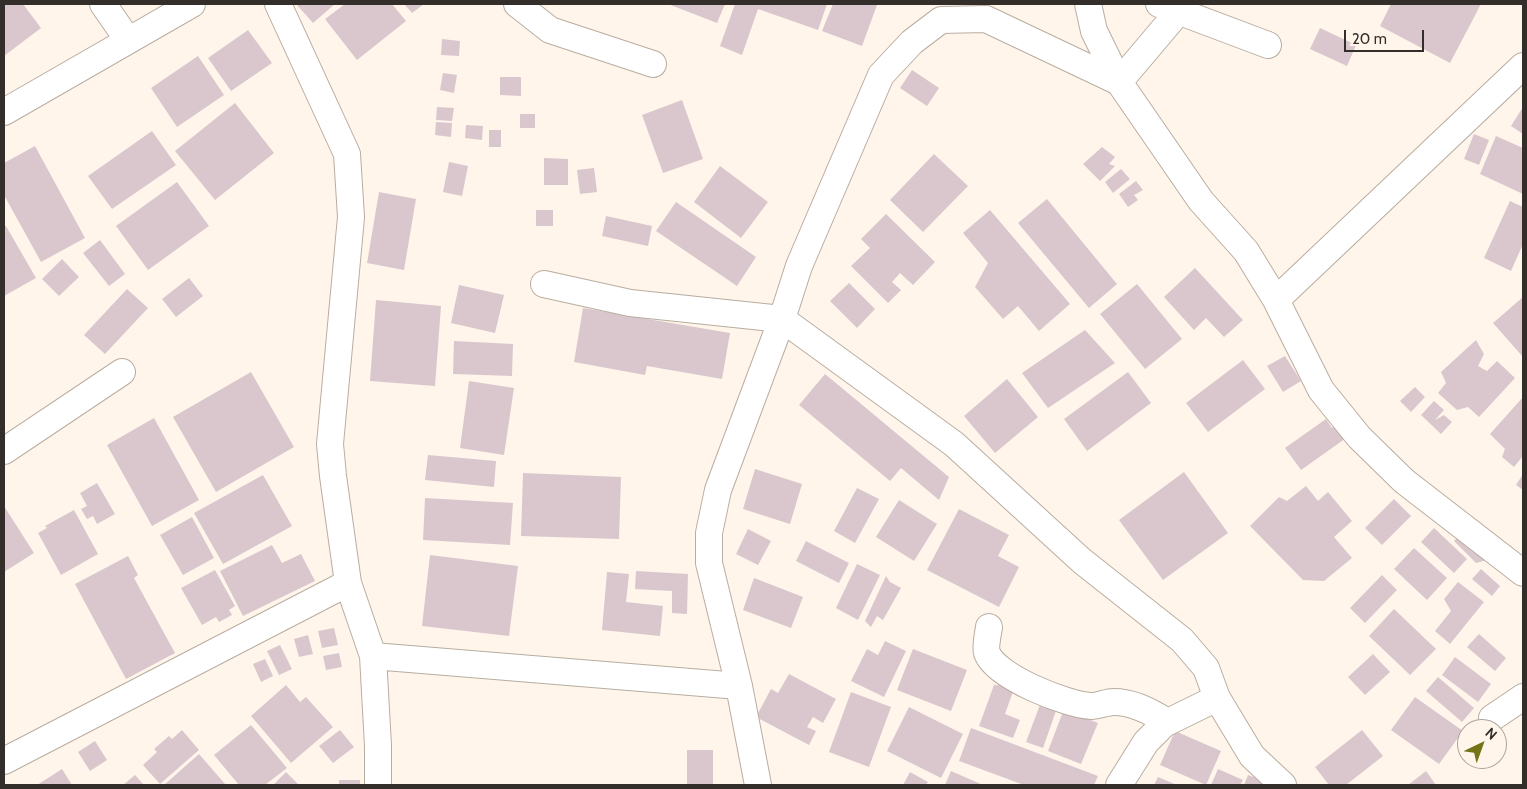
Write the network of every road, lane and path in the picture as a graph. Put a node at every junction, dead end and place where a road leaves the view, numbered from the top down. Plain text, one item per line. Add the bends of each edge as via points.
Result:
1 (103, 4) edge
2 (192, 4) edge
3 (278, 4) edge
4 (517, 4) edge
5 (1088, 4) edge
6 (1169, 8) edge
7 (128, 40) junction
8 (1268, 46) dead end
9 (653, 64) dead end
10 (1523, 66) edge
11 (1119, 82) junction
12 (4, 112) edge
13 (544, 284) dead end
14 (1276, 300) junction
15 (782, 319) junction
16 (122, 372) dead end
17 (4, 451) edge
18 (1523, 573) edge
19 (348, 583) junction
20 (988, 627) dead end
21 (373, 656) junction
22 (739, 686) junction
23 (1523, 697) edge
24 (1217, 698) junction
25 (1492, 718) dead end
26 (1167, 722) junction
27 (5, 758) edge
28 (378, 785) edge
29 (758, 785) edge
30 (1119, 785) edge
31 (1283, 785) edge

1 - 7 street
2 - 7 street
3 - 19 street via 347,154 351,217 330,444
4 - 9 street via 550,30
5 - 11 street via 1094,31
6 - 8 street
6 - 11 street
7 - 12 street
10 - 14 street
11 - 14 street via 1201,201 1246,251
11 - 15 street via 986,19 941,20 912,42 881,75 799,266
13 - 15 street via 630,303
14 - 18 street via 1321,390 1359,437 1404,481
15 - 22 street via 718,490 709,533 709,563
15 - 24 street via 954,444 1082,561 1182,640 1206,668
16 - 17 street
19 - 21 street
19 - 27 street
20 - 26 street via 987,653 997,668 1019,682 1056,697 1091,706 1114,702 1133,706 1151,711
21 - 22 street
21 - 28 street
22 - 29 street
23 - 25 street
24 - 26 street
24 - 31 street via 1252,756
26 - 30 street via 1146,742

